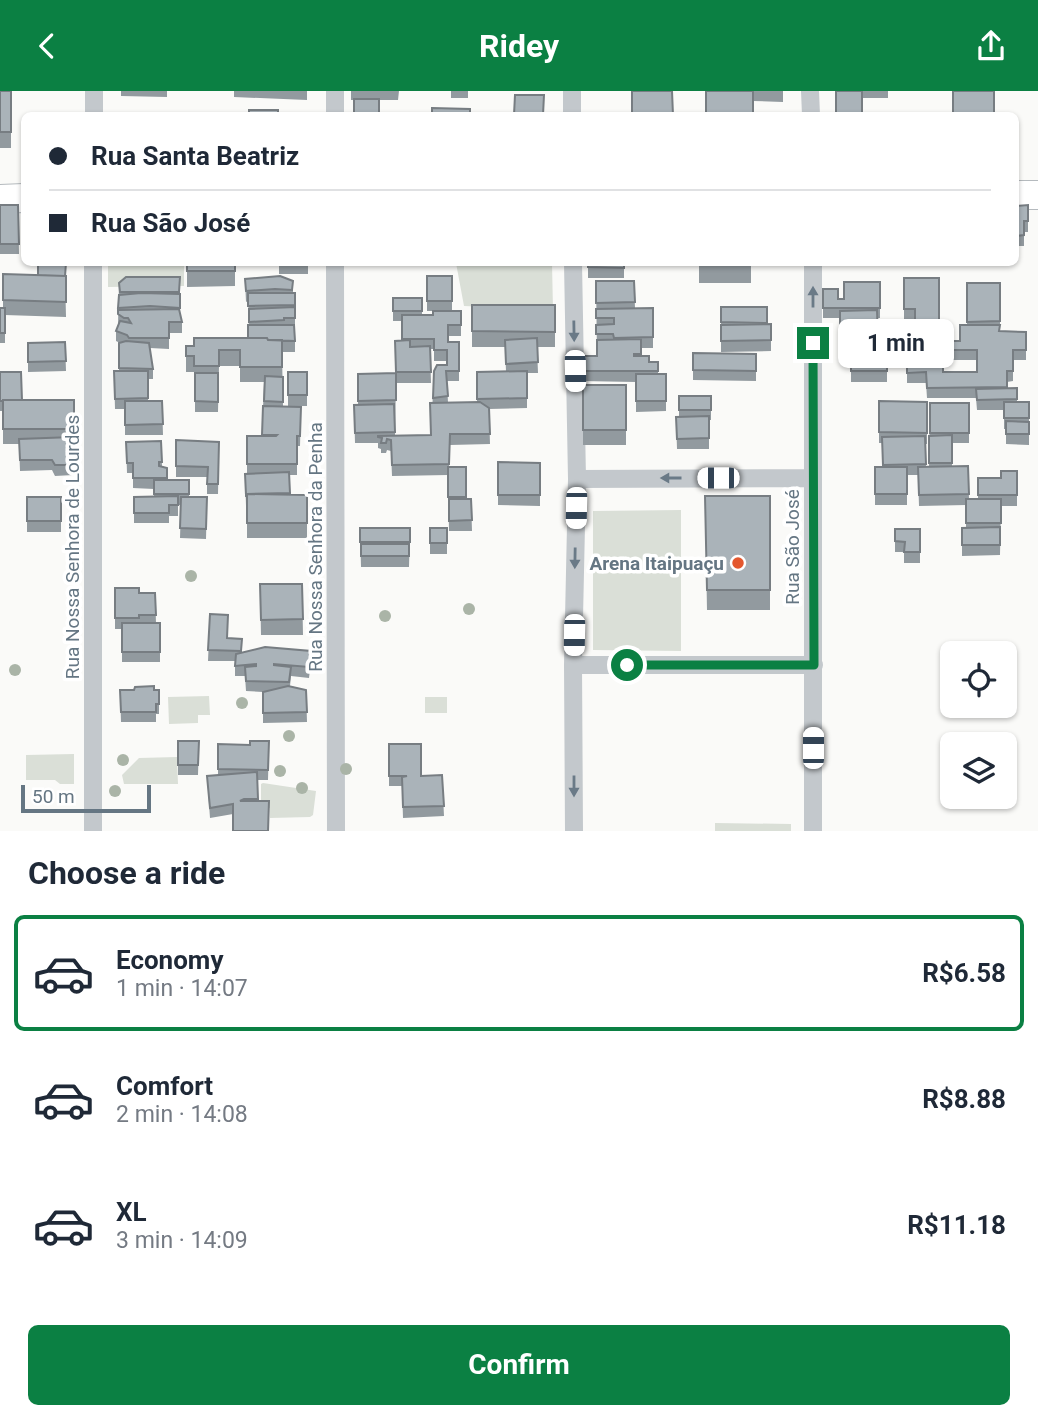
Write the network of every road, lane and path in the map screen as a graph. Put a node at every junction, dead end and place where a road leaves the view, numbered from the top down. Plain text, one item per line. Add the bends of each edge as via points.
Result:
1 (94, 91) edge
2 (335, 91) edge
3 (572, 91) edge
4 (810, 91) edge
5 (94, 112) edge
6 (335, 112) edge
7 (572, 112) edge
8 (811, 112) edge
9 (1019, 195) edge
10 (1038, 195) edge
11 (21, 198) edge
12 (0, 199) edge
13 (93, 266) edge
14 (335, 266) edge
15 (573, 266) edge
16 (813, 266) edge
17 (813, 478) junction
18 (577, 479) junction
19 (573, 665) junction
20 (814, 665) junction
21 (93, 831) edge
22 (336, 831) edge
23 (574, 831) edge
24 (813, 831) edge

1 - 5 street
2 - 6 street
3 - 7 street
4 - 8 street
9 - 10 main road
11 - 12 main road
13 - 21 street, Rua Nossa Senhora de Lourdes
14 - 22 street, Rua Nossa Senhora da Penha
15 -> 18 street
17 -> 16 street, Rua São José
17 -> 18 street
17 - 20 street, Rua São José
18 -> 19 street
19 - 20 street
19 -> 23 street
20 - 24 street, Rua São José

